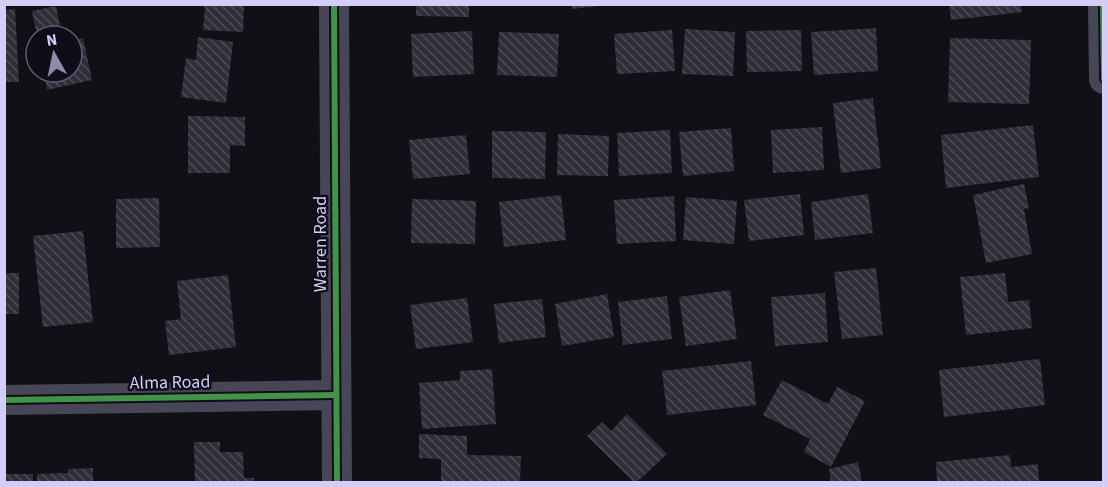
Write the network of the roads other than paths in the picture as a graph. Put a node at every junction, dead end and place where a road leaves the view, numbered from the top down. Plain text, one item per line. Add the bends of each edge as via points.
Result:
1 (334, 4) edge
2 (1103, 4) edge
3 (1104, 79) edge
4 (336, 395) junction
5 (4, 400) edge
6 (337, 483) edge

1 - 4 street, Warren Road
2 - 3 street
4 - 5 street, Alma Road
4 - 6 street, Warren Road

